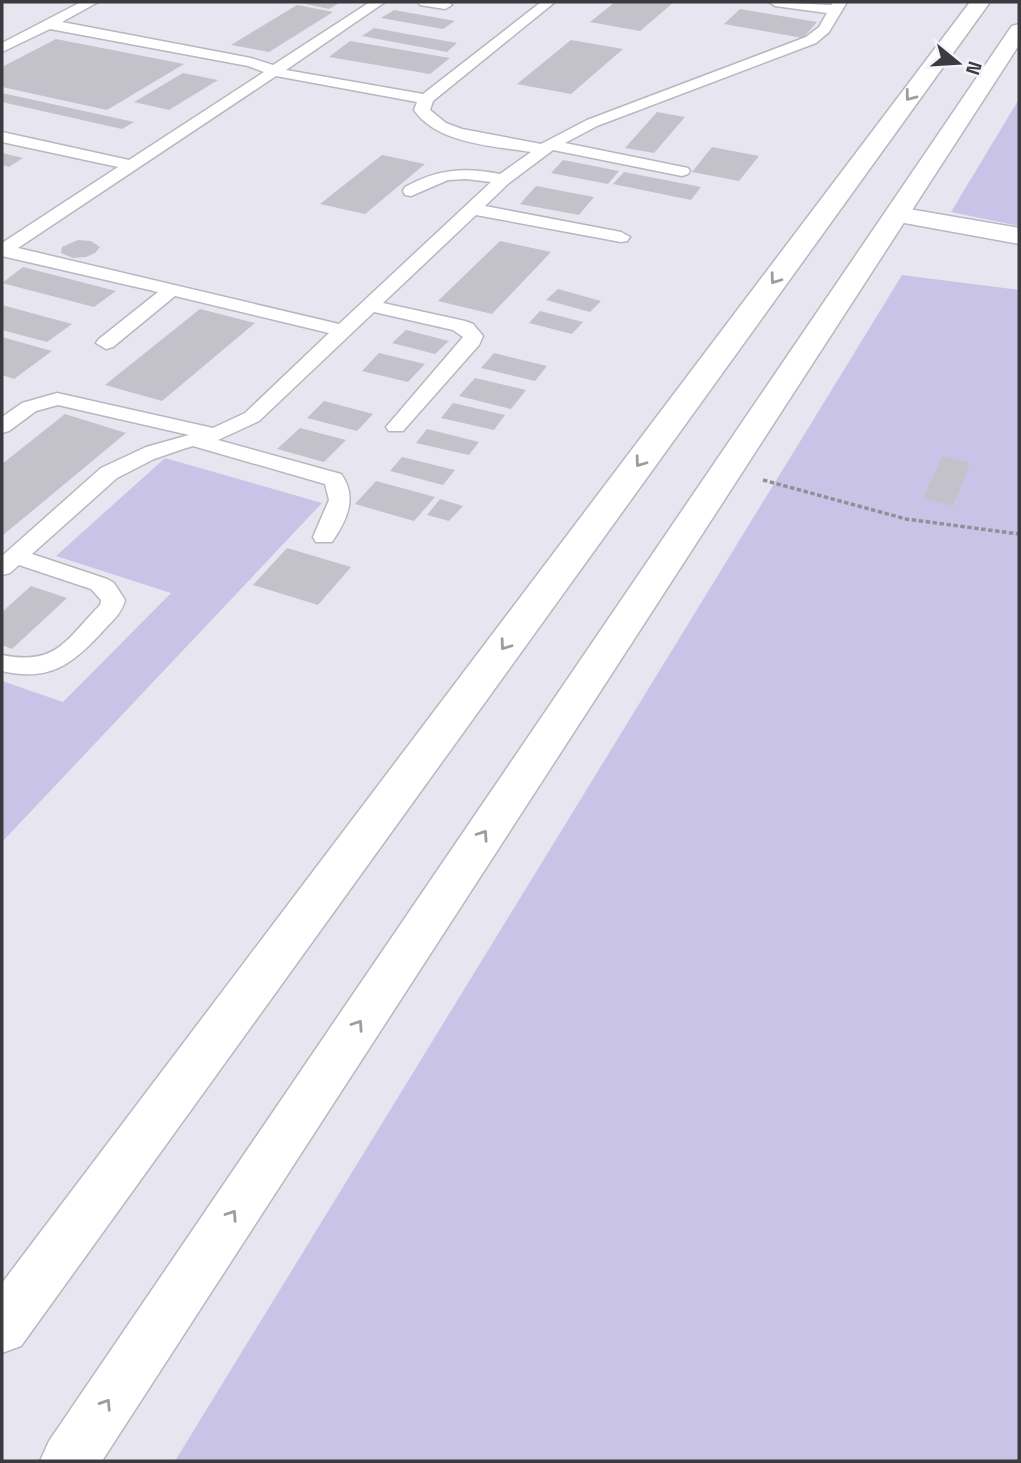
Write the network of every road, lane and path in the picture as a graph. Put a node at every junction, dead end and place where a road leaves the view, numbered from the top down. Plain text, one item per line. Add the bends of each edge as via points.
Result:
1 (91, 2) edge
2 (379, 2) edge
3 (425, 2) edge
4 (549, 2) edge
5 (775, 2) edge
6 (980, 2) edge
7 (445, 5) dead end
8 (838, 6) edge
9 (48, 24) junction
10 (1019, 30) edge
11 (2, 48) edge
12 (276, 72) junction
13 (426, 99) junction
14 (2, 137) edge
15 (547, 147) junction
16 (130, 165) junction
17 (681, 172) dead end
18 (503, 180) junction
19 (411, 191) dead end
20 (472, 209) junction
21 (897, 215) junction
22 (1019, 236) edge
23 (621, 237) dead end
24 (3, 250) edge
25 (172, 290) junction
26 (370, 306) junction
27 (343, 331) junction
28 (106, 343) dead end
29 (2, 427) edge
30 (396, 427) dead end
31 (207, 438) junction
32 (725, 470) junction
33 (1019, 534) edge
34 (324, 537) dead end
35 (8, 562) edge
36 (2, 663) edge
37 (2, 1328) edge
38 (69, 1461) edge

1 - 9 lane
2 - 12 lane
3 - 7 lane
4 - 13 lane
5 - 8 lane
6 -> 37 main road
8 - 15 lane via 819,35 801,45 618,112
9 - 11 lane
9 - 12 lane via 251,62
10 - 21 main road
12 - 13 lane
12 - 16 lane
13 - 15 lane via 423,116 435,126
14 - 16 lane
15 - 17 lane
15 - 18 lane
16 - 24 lane
18 - 19 lane via 449,173
18 - 20 lane
20 - 23 lane
20 - 26 lane
21 - 22 main road
21 - 32 main road
24 - 25 lane
25 - 27 lane
25 - 28 lane
26 - 27 lane
26 - 30 lane via 458,325 473,336
27 - 31 lane via 252,417
29 - 31 lane via 29,407 57,399
31 - 34 lane via 333,479 340,485 341,500
31 - 35 lane via 149,452 119,467
32 - 33 path via 906,519
38 -> 32 main road
35 - 36 lane via 99,583 113,600 111,608 48,665 27,670

